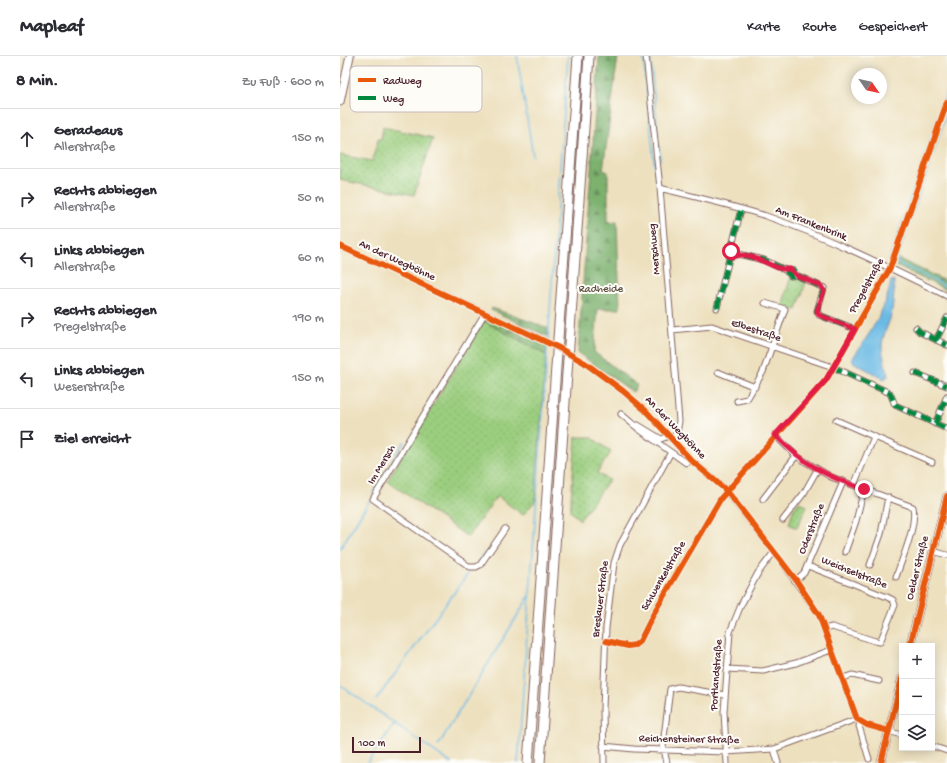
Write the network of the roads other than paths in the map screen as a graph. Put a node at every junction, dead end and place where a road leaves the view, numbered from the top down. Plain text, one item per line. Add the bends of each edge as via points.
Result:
1 (350, 56) edge
2 (578, 56) edge
3 (590, 56) edge
4 (646, 56) edge
5 (340, 102) edge
6 (947, 102) edge
7 (660, 188) junction
8 (741, 209) junction
9 (732, 244) junction
10 (340, 246) edge
11 (738, 254) junction
12 (730, 257) junction
13 (890, 268) junction
14 (947, 296) edge
15 (765, 304) dead end
16 (717, 308) dead end
17 (485, 313) junction
18 (947, 318) edge
19 (916, 328) dead end
20 (855, 329) junction
21 (672, 330) junction
22 (936, 340) junction
23 (947, 345) edge
24 (772, 346) junction
25 (833, 367) junction
26 (718, 372) dead end
27 (915, 373) dead end
28 (947, 386) edge
29 (755, 387) junction
30 (947, 396) edge
31 (737, 401) dead end
32 (621, 414) dead end
33 (836, 420) dead end
34 (632, 422) junction
35 (935, 424) junction
36 (947, 429) edge
37 (775, 435) junction
38 (670, 437) junction
39 (874, 437) junction
40 (671, 452) junction
41 (796, 456) junction
42 (692, 461) junction
43 (932, 462) dead end
44 (817, 470) junction
45 (843, 482) junction
46 (854, 486) junction
47 (864, 489) junction
48 (727, 491) junction
49 (947, 496) edge
50 (888, 497) junction
51 (763, 499) dead end
52 (783, 520) dead end
53 (505, 529) dead end
54 (933, 551) junction
55 (774, 552) junction
56 (845, 552) dead end
57 (947, 555) edge
58 (870, 565) dead end
59 (808, 566) junction
60 (896, 577) dead end
61 (796, 580) junction
62 (824, 629) junction
63 (606, 641) junction
64 (911, 643) edge
65 (832, 650) junction
66 (727, 669) junction
67 (843, 678) junction
68 (902, 679) edge
69 (879, 681) dead end
70 (725, 695) junction
71 (859, 720) junction
72 (889, 731) junction
73 (899, 734) edge
74 (604, 746) junction
75 (935, 747) edge
76 (774, 749) junction
77 (665, 751) junction
78 (947, 751) edge
79 (726, 752) junction
80 (869, 759) dead end
81 (528, 763) edge
82 (540, 763) edge
83 (604, 763) edge
84 (666, 763) edge
85 (727, 763) edge
86 (778, 763) edge
87 (881, 763) edge

1 - 5 street
2 - 81 highway
3 - 82 highway
4 - 7 street, Merschweg
6 - 13 street, Pregelstraße
7 - 8 street, Am Frankenbrink
7 - 21 street, Merschweg
8 - 9 street
8 - 13 street, Am Frankenbrink via 798,228
9 - 11 street
9 - 12 street
10 - 17 street, An der Wegböhne
11 - 12 street
11 - 20 street via 764,260 791,276 796,275 824,288 817,311 819,315
12 - 16 street
13 - 14 street, Am Frankenbrink
13 - 20 street, Pregelstraße
15 - 24 street via 785,309
17 - 38 street, An der Wegböhne, bridge via 542,339 585,363 623,391
17 - 53 street, Im Mersch via 373,499 470,567 480,565
18 - 22 street
19 - 22 street
20 - 25 street, Pregelstraße
21 - 24 street, Elbestraße via 712,326
21 - 38 street, Merschweg via 679,421 677,433
22 - 23 street
24 - 25 street, Elbestraße
24 - 29 street
25 - 35 street, Elbestraße via 890,393 894,405
25 - 37 street, Pregelstraße via 826,380
26 - 29 street
27 - 28 street
29 - 31 street via 747,399
30 - 35 street
32 - 34 street, An der Wegböhne
33 - 39 street
34 - 38 street, An der Wegböhne via 661,439
34 - 40 street, An der Wegböhne
35 - 36 street, Elbestraße
37 - 41 street
37 - 48 street, Pregelstraße via 752,465
38 - 42 street, An der Wegböhne
39 - 43 street
39 - 46 street
40 - 42 street, An der Wegböhne via 686,463
40 - 63 street, Breslauer Straße via 616,554
41 - 44 street
41 - 51 street
42 - 48 street, An der Wegböhne
44 - 45 street
44 - 52 street via 804,493
45 - 46 street
45 - 59 street, Oderstraße
46 - 47 street
47 - 50 street
47 - 56 street
48 - 55 street, An der Wegböhne
48 - 63 street, Schwenkelstraße via 640,641 628,646
49 - 54 street, Oelder Straße
50 - 58 street via 881,534
50 - 60 street via 910,504 913,510 908,539
54 - 57 street
54 - 64 street, Oelder Straße
55 - 61 street, An der Wegböhne
55 - 66 street, Portlandstraße via 758,573 738,612 729,637
59 - 61 street, Oderstraße
59 - 62 street, Weichselstraße via 893,600 895,605 880,642 832,627
61 - 62 street, An der Wegböhne via 819,615
62 - 65 street, An der Wegböhne
63 - 74 street, Breslauer Straße via 602,708
65 - 66 street via 763,671
65 - 67 street, An der Wegböhne
66 - 70 street, Portlandstraße
67 - 69 street via 852,675
67 - 71 street, An der Wegböhne
68 - 72 street
70 - 77 street via 678,687 670,689 663,745
70 - 79 street, Portlandstraße
71 - 72 street
71 - 76 street, Reichensteiner Straße
71 - 80 street, An der Wegböhne
72 - 73 street
72 - 87 street
74 - 77 street, Reichensteiner Straße
74 - 83 street, Breslauer Straße
75 - 78 street
76 - 79 street, Reichensteiner Straße
76 - 86 street
77 - 79 street, Reichensteiner Straße
77 - 84 street
79 - 85 street, Portlandstraße

